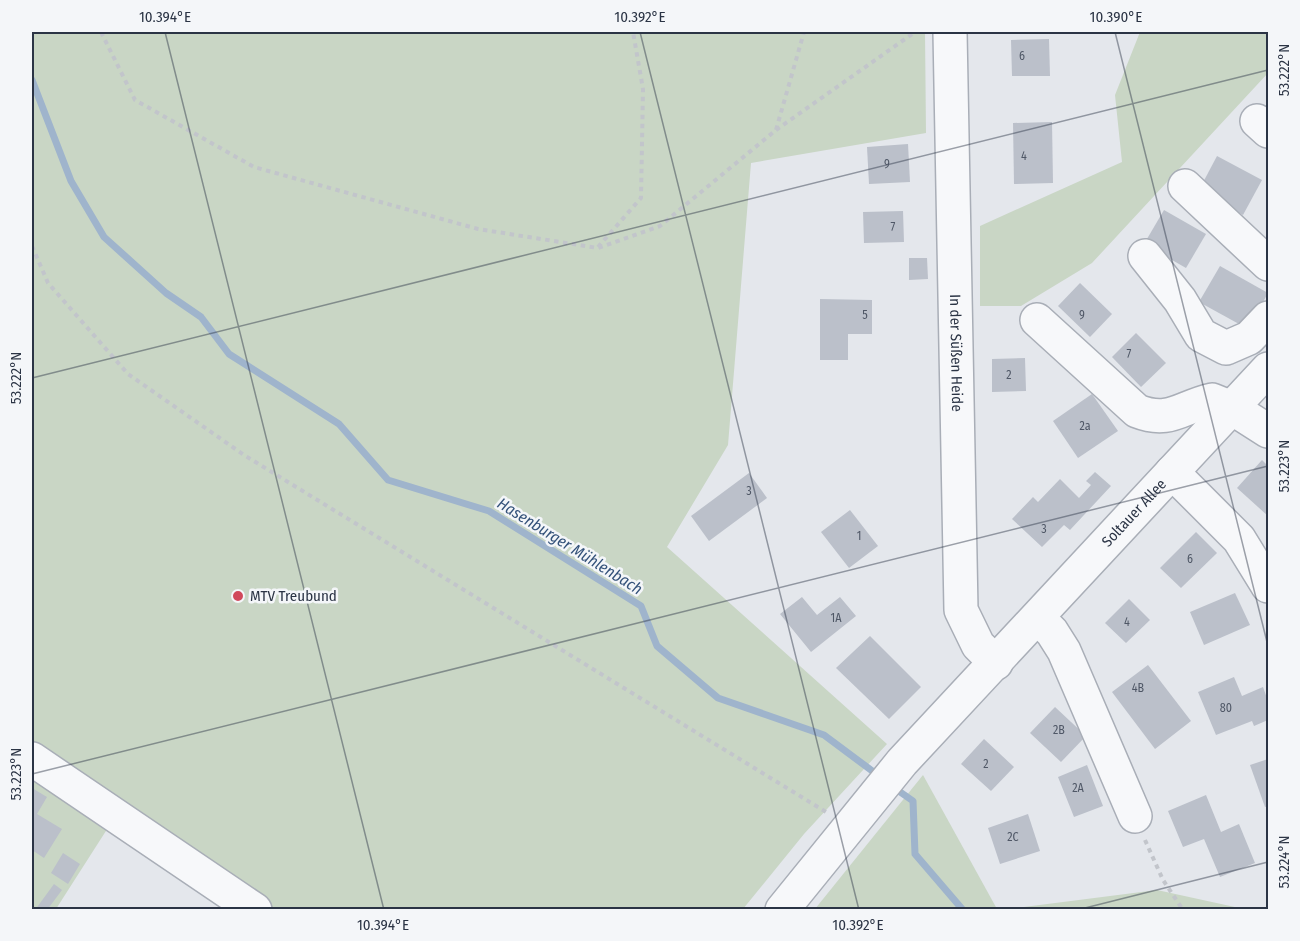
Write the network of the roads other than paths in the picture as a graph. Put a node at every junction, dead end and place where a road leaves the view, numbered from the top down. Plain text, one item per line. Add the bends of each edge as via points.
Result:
1 (950, 32) edge
2 (1185, 186) dead end
3 (1145, 256) dead end
4 (1269, 264) edge
5 (1269, 318) edge
6 (1037, 320) dead end
7 (1269, 369) edge
8 (1232, 408) junction
9 (1269, 431) edge
10 (1172, 472) junction
11 (1268, 586) edge
12 (1038, 618) junction
13 (996, 663) junction
14 (32, 759) edge
15 (1135, 816) road end
16 (255, 909) edge
17 (782, 909) edge

1 - 13 street, In der Süßen Heide via 961,610 978,645
2 - 4 street
3 - 5 street via 1180,300 1201,335 1226,348 1249,338
6 - 8 street via 1137,411 1164,417 1212,400
7 - 8 street, Soltauer Allee
8 - 9 street
8 - 10 street, Soltauer Allee
10 - 11 street via 1239,539
10 - 12 street, Soltauer Allee
12 - 13 street, Soltauer Allee
12 - 15 street via 1064,651
13 - 17 street, Soltauer Allee via 903,762
14 - 16 street

